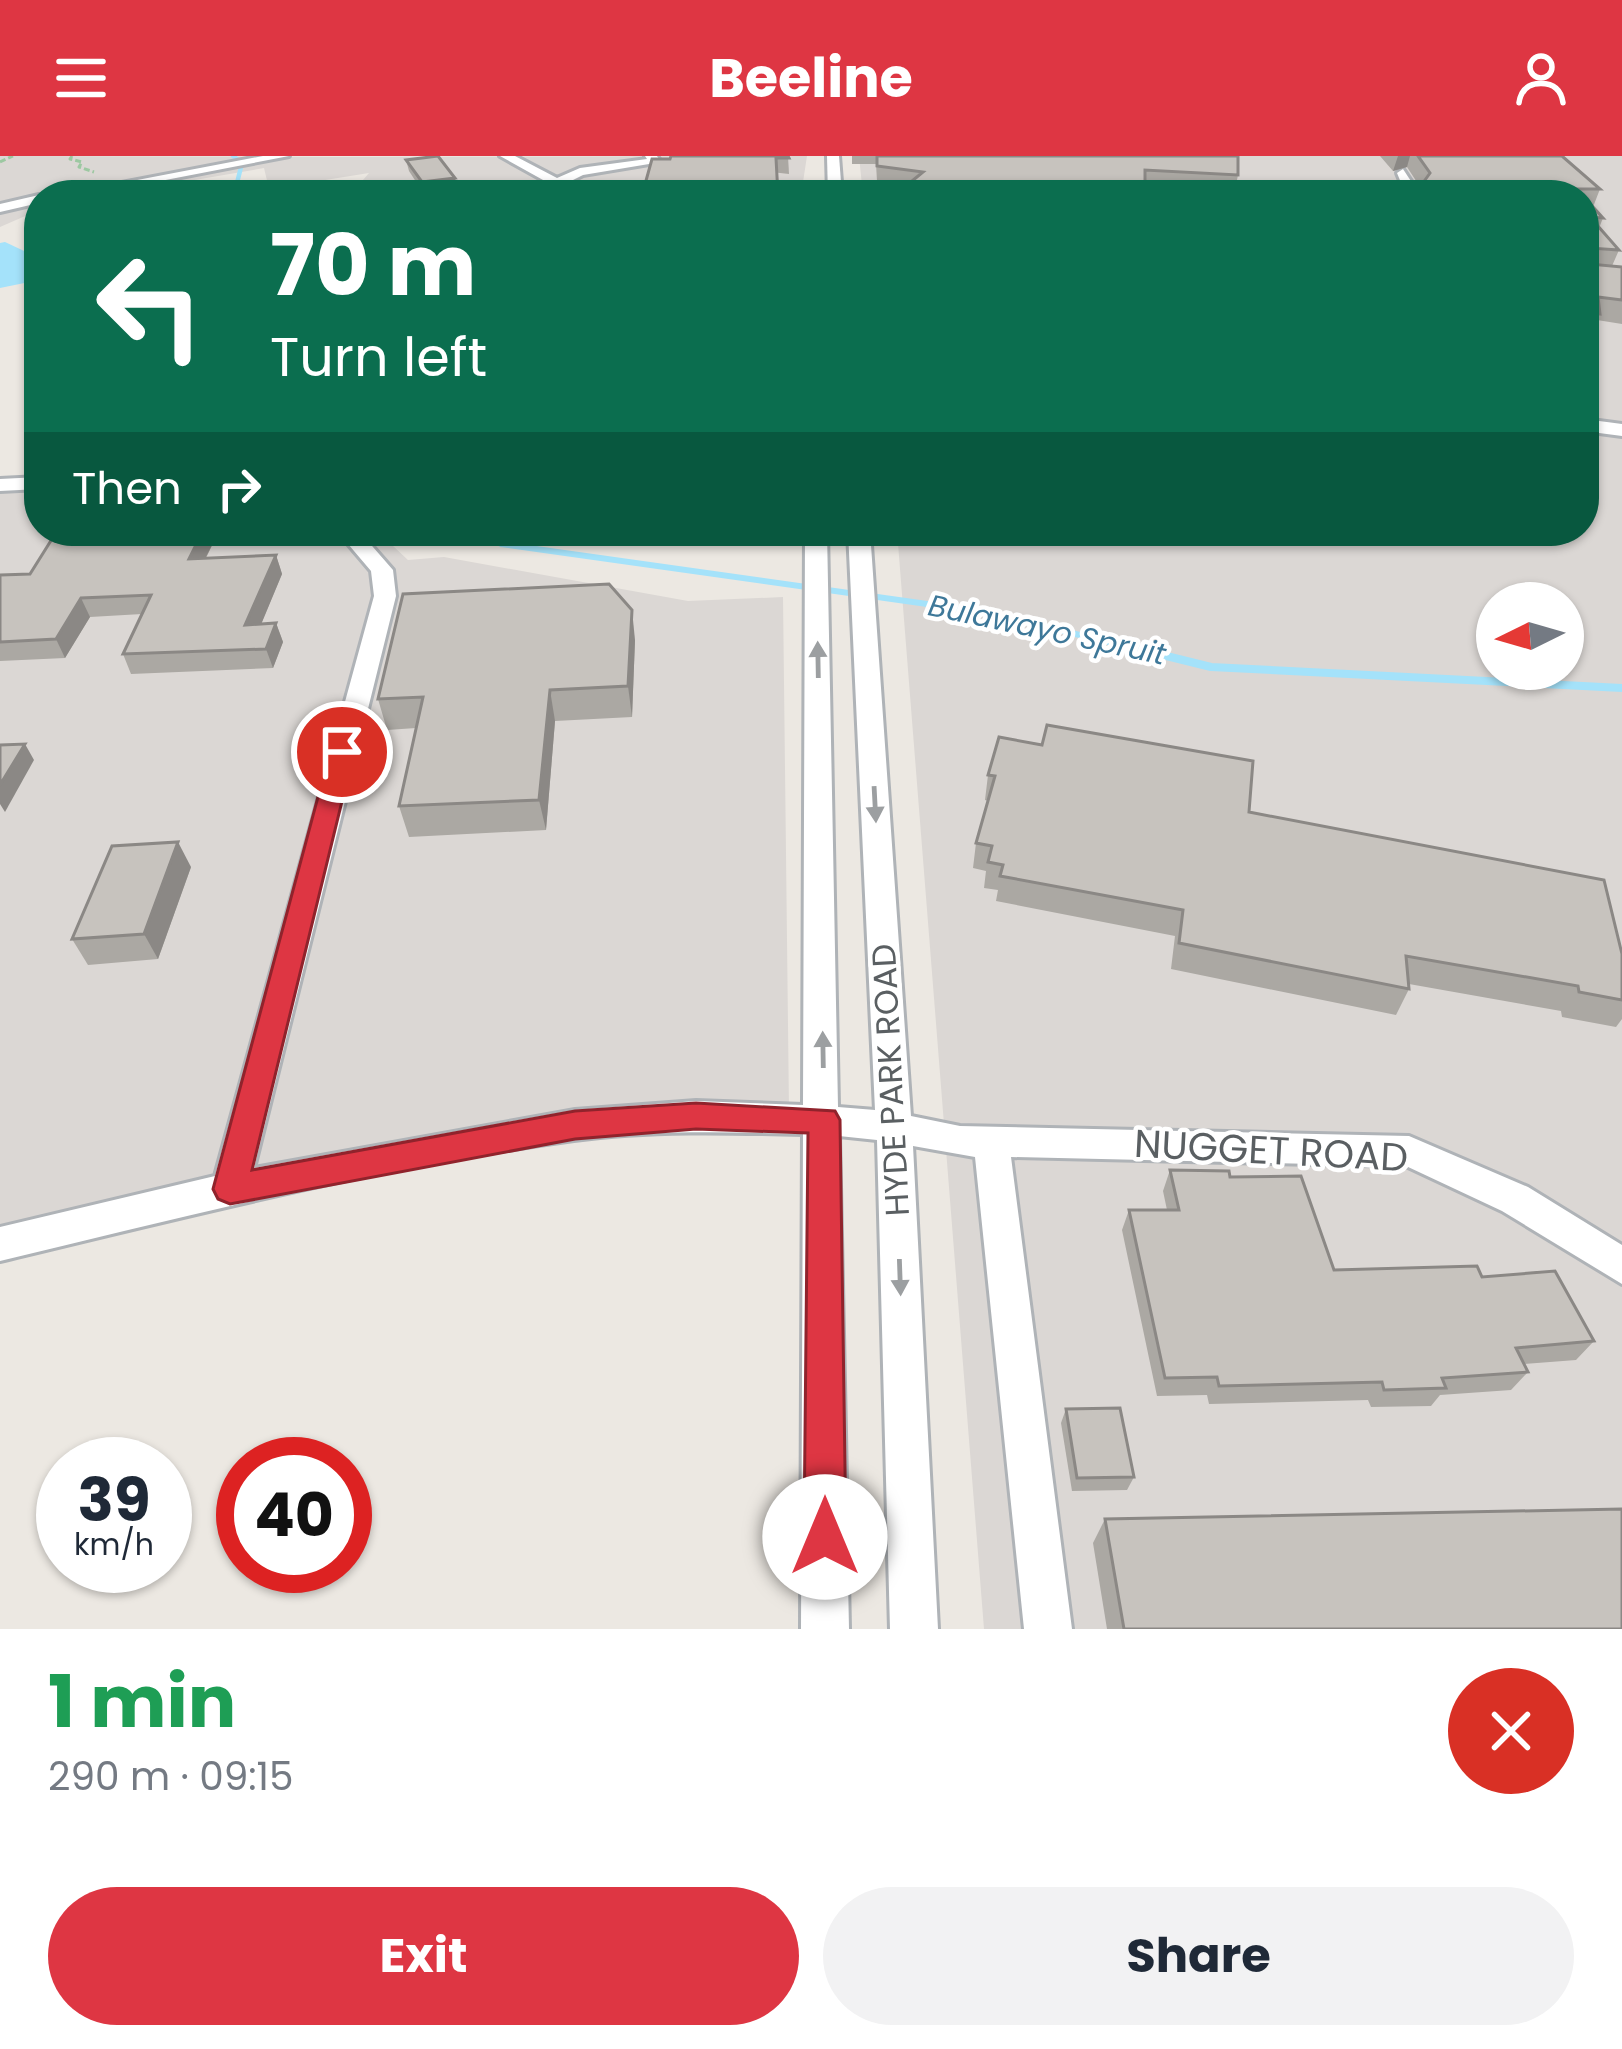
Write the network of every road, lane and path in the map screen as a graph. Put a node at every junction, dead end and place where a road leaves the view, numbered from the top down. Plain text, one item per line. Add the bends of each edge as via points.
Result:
1 (13, 156) edge
2 (283, 156) edge
3 (506, 156) edge
4 (651, 156) edge
5 (0, 162) edge
6 (1403, 173) dead end
7 (158, 180) edge
8 (551, 180) edge
9 (563, 180) edge
10 (1406, 180) edge
11 (361, 546) edge
12 (816, 546) edge
13 (860, 546) edge
14 (824, 1120) junction
15 (894, 1127) junction
16 (992, 1140) junction
17 (230, 1189) junction
18 (0, 1244) edge
19 (1622, 1266) edge
20 (825, 1629) edge
21 (914, 1629) edge
22 (1048, 1629) edge

1 - 5 path
2 - 7 street
3 - 8 street
4 - 9 street via 655,162
6 - 10 street
11 - 17 street via 382,570 385,596
14 -> 12 street, HYDE PARK ROAD
13 -> 15 street, HYDE PARK ROAD
14 - 15 street, NUGGET ROAD
14 - 17 street, NUGGET ROAD via 696,1116 575,1125
14 - 20 street, HYDE PARK ROAD
15 - 16 street, NUGGET ROAD
15 -> 21 street, HYDE PARK ROAD
16 - 19 street, NUGGET ROAD via 1409,1151 1515,1199
16 - 22 street
17 - 18 street, NUGGET ROAD

